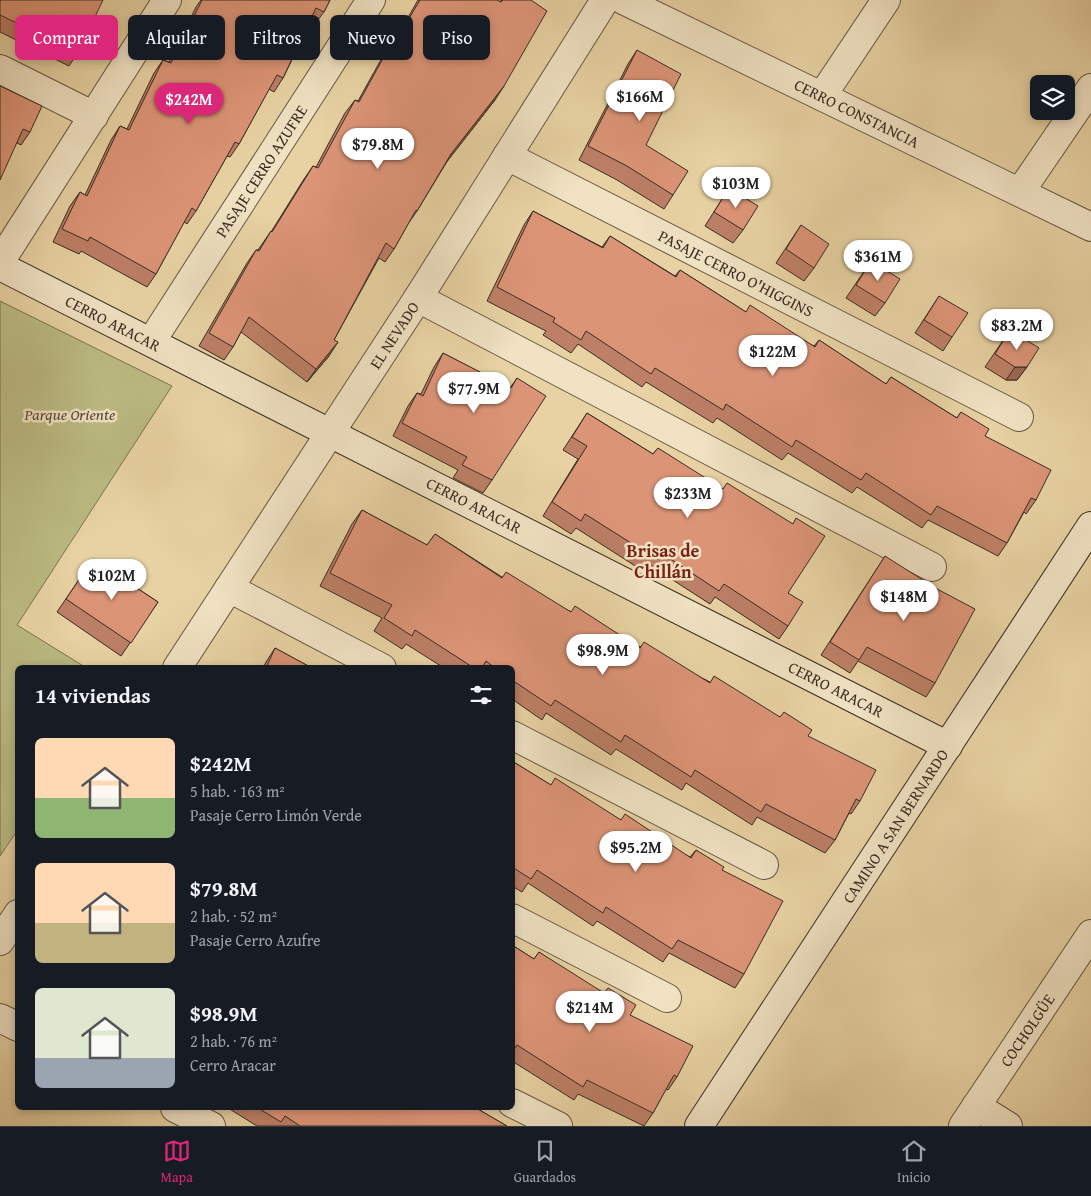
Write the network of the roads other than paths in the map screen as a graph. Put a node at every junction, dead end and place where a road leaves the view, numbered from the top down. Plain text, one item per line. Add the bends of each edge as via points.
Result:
1 (167, 0) edge
2 (371, 0) edge
3 (605, 0) edge
4 (623, 0) edge
5 (886, 0) edge
6 (0, 69) edge
7 (1091, 88) edge
8 (822, 96) junction
9 (94, 116) junction
10 (507, 156) junction
11 (1020, 192) junction
12 (1091, 227) edge
13 (0, 262) edge
14 (0, 266) edge
15 (418, 298) junction
16 (151, 342) junction
17 (1019, 417) dead end
18 (330, 432) junction
19 (1091, 526) edge
20 (932, 567) dead end
21 (229, 588) junction
22 (180, 665) edge
23 (376, 665) edge
24 (515, 737) edge
25 (948, 746) junction
26 (764, 865) dead end
27 (15, 918) edge
28 (515, 920) edge
29 (0, 941) edge
30 (1089, 941) edge
31 (667, 998) dead end
32 (0, 1018) edge
33 (15, 1026) edge
34 (515, 1104) edge
35 (179, 1110) edge
36 (970, 1116) edge
37 (211, 1126) edge
38 (558, 1126) edge
39 (700, 1126) edge
40 (1008, 1126) edge

1 - 9 street
2 - 16 street, PASAJE CERRO AZUFRE
3 - 10 street, EL NEVADO
4 - 8 street, CERRO CONSTANCIA
5 - 8 street
6 - 9 street
7 - 11 street
8 - 11 street, CERRO CONSTANCIA
9 - 13 street
10 - 15 street, EL NEVADO
10 - 17 street, PASAJE CERRO O'HIGGINS
11 - 12 street, CERRO CONSTANCIA
14 - 16 street, CERRO ARACAR
15 - 18 street, EL NEVADO
15 - 20 street
16 - 18 street, CERRO ARACAR
18 - 21 street, EL NEVADO
18 - 25 street, CERRO ARACAR
19 - 25 street, CAMINO A SAN BERNARDO
21 - 22 street, EL NEVADO
21 - 23 street
24 - 26 street
25 - 39 street, CAMINO A SAN BERNARDO
27 - 29 street
28 - 31 street
30 - 36 street, COCHOLGÜE
32 - 33 street
34 - 38 street
35 - 37 street
36 - 40 street

